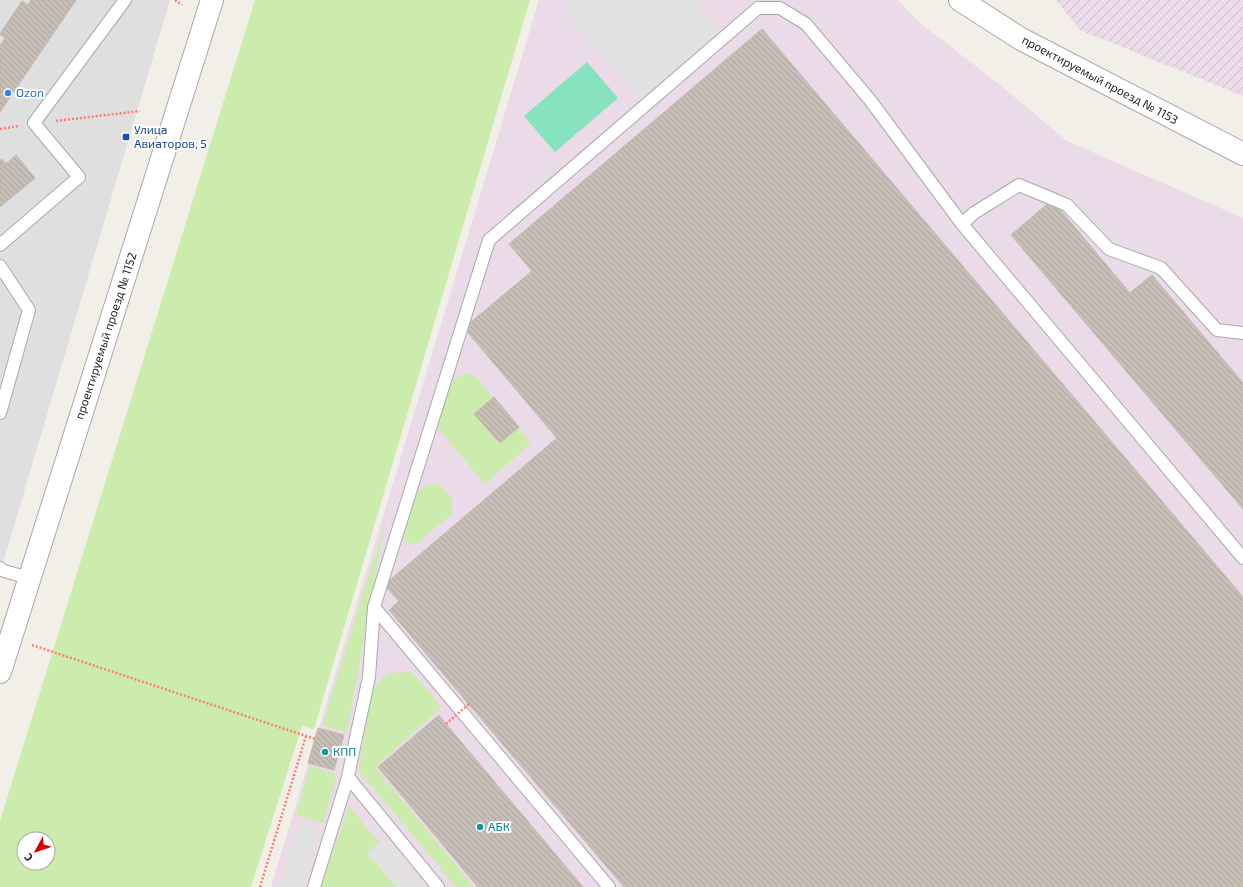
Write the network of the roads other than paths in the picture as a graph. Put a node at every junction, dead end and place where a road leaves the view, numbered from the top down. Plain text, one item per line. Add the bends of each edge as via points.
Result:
1 (125, 0) edge
2 (212, 0) edge
3 (960, 0) edge
4 (1243, 154) edge
5 (962, 224) junction
6 (0, 245) edge
7 (0, 266) edge
8 (1243, 333) edge
9 (0, 413) edge
10 (1243, 558) edge
11 (0, 568) edge
12 (29, 578) junction
13 (374, 607) junction
14 (0, 669) edge
15 (348, 777) junction
16 (314, 887) edge
17 (438, 887) edge
18 (609, 887) edge

1 - 6 lane via 34,123 79,177
2 - 12 street, проектируемый проезд № 1152
3 - 4 street, проектируемый проезд № 1153 via 1021,39
5 - 8 lane via 974,213 1019,185 1067,205 1109,249 1161,268 1217,330
5 - 10 lane
5 - 13 lane via 870,100 806,24 780,8 758,8 489,240
7 - 9 lane via 29,310
11 - 12 lane
12 - 14 street, проектируемый проезд № 1152
13 - 15 lane via 369,677
13 - 18 lane
15 - 16 lane
15 - 17 lane

